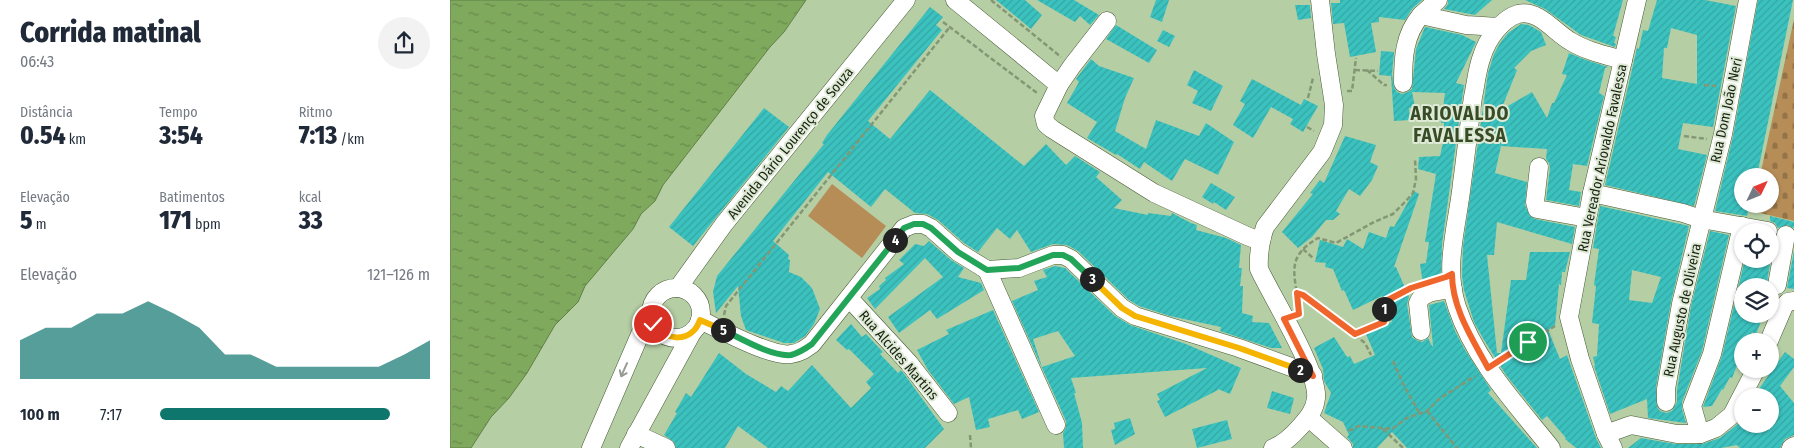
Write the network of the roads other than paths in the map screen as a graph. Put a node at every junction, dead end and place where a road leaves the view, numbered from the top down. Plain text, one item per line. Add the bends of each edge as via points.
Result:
1 (906, 0) edge
2 (1320, 0) edge
3 (1438, 0) edge
4 (1637, 0) edge
5 (1748, 0) edge
6 (962, 2) edge
7 (1421, 15) junction
8 (1107, 21) dead end
9 (1499, 27) junction
10 (1623, 60) junction
11 (1403, 83) road end
12 (1059, 85) junction
13 (1538, 167) dead end
14 (1592, 193) junction
15 (1587, 218) junction
16 (1701, 219) junction
17 (1734, 225) edge
18 (1260, 240) junction
19 (1734, 260) edge
20 (987, 270) junction
21 (678, 288) junction
22 (1453, 289) junction
23 (849, 298) junction
24 (1791, 301) edge
25 (651, 309) junction
26 (697, 326) junction
27 (1421, 331) dead end
28 (1772, 333) edge
29 (1313, 376) junction
30 (1751, 378) edge
31 (1666, 402) dead end
32 (948, 412) dead end
33 (1309, 418) junction
34 (1056, 424) dead end
35 (1700, 434) junction
36 (633, 441) edge
37 (1609, 441) edge
38 (1341, 446) edge
39 (590, 448) edge
40 (666, 448) edge
41 (1273, 448) edge
42 (1551, 448) edge

1 - 21 street, Avenida Dário Lourenço de Souza via 724,224
2 - 18 street via 1334,106 1333,125 1322,152 1270,220
3 - 7 street
4 - 10 street, Rua Vereador Ariovaldo Favalessa
5 - 16 street, Rua Dom João Neri via 1722,134
6 - 12 street
7 - 9 street via 1466,25
7 - 11 street via 1406,41
8 - 12 street
9 - 10 street via 1512,17 1528,13 1569,41
9 - 22 street via 1482,55 1474,90 1454,235
10 - 14 street, Rua Vereador Ariovaldo Favalessa
12 - 18 street via 1044,116 1046,124 1154,193
13 - 15 street via 1537,209
14 - 15 street, Rua Vereador Ariovaldo Favalessa
14 - 16 street
15 - 37 street, Rua Vereador Ariovaldo Favalessa via 1569,317
16 - 17 street
16 - 31 street, Rua Augusto de Oliveira via 1682,304
18 - 29 street via 1259,269
19 - 35 street via 1712,354 1692,406
20 - 23 street via 958,252 931,228 914,224 904,228
20 - 29 street via 1019,268 1053,255 1063,255 1135,316 1239,348
20 - 34 street
21 - 25 street via 660,293
21 - 26 street via 697,299 701,309
22 - 27 street via 1426,294 1419,299
22 - 42 street via 1463,322 1488,368
23 - 26 street via 812,344 790,355 775,354 719,328
23 - 32 street, Rua Alcides Martins via 910,364
24 - 28 street via 1784,306
25 - 26 street via 653,324 664,335 679,338
25 -> 39 street
26 - 36 street
29 - 33 street via 1317,396
30 - 35 street via 1732,415 1716,428
33 - 38 street
33 - 41 street via 1286,441
35 - 37 street via 1677,434 1631,425
36 - 40 street

